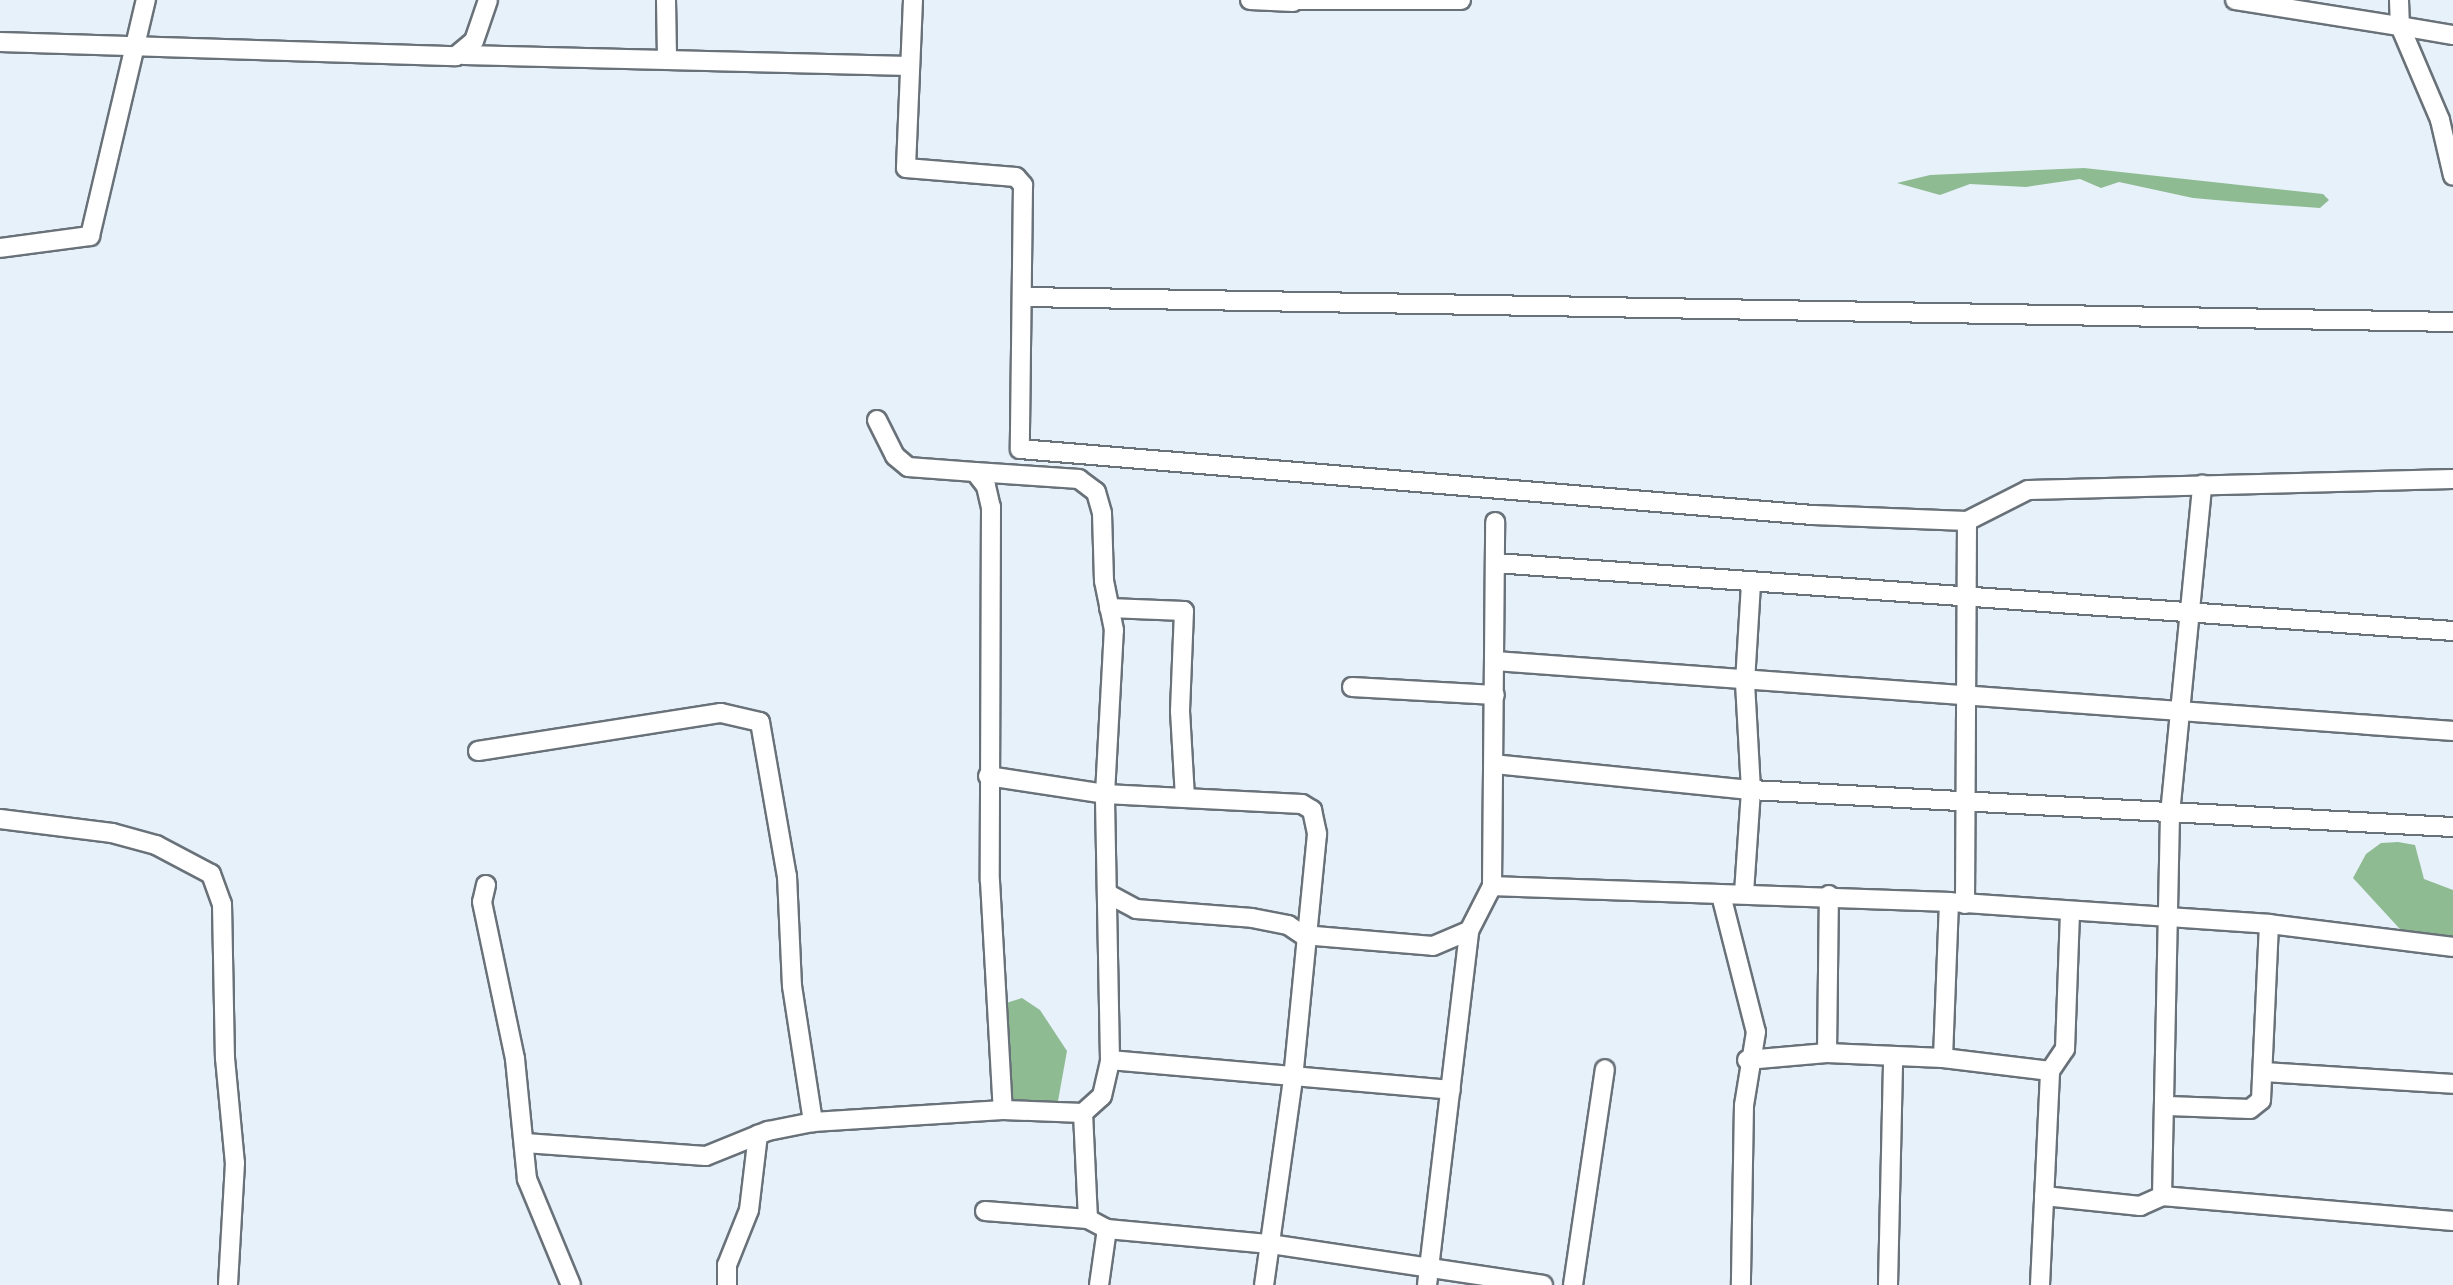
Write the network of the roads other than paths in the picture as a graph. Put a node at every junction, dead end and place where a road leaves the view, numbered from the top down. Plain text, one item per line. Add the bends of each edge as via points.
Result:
1 (146, 0) edge
2 (488, 0) edge
3 (666, 0) edge
4 (913, 0) edge
5 (1250, 0) edge
6 (1461, 0) edge
7 (2235, 0) edge
8 (2399, 0) edge
9 (1293, 1) edge
10 (2400, 26) junction
11 (2453, 35) edge
12 (0, 42) edge
13 (137, 44) junction
14 (463, 55) junction
15 (667, 60) junction
16 (910, 66) junction
17 (2453, 176) edge
18 (0, 248) edge
19 (1024, 297) junction
20 (2453, 322) edge
21 (877, 420) dead end
22 (1020, 449) junction
23 (975, 472) junction
24 (1018, 475) junction
25 (2453, 479) edge
26 (2202, 485) junction
27 (1967, 521) junction
28 (1495, 522) dead end
29 (1495, 563) junction
30 (1751, 583) junction
31 (1965, 596) junction
32 (1109, 608) junction
33 (2186, 611) junction
34 (2453, 631) edge
35 (1495, 661) junction
36 (1745, 682) junction
37 (1352, 687) dead end
38 (1495, 695) junction
39 (1965, 698) junction
40 (2178, 713) junction
41 (2453, 731) edge
42 (478, 751) dead end
43 (1494, 764) junction
44 (988, 776) junction
45 (1751, 790) junction
46 (1105, 794) junction
47 (1185, 798) junction
48 (1965, 803) junction
49 (2170, 814) junction
50 (0, 819) edge
51 (2453, 827) edge
52 (486, 885) dead end
53 (1492, 886) junction
54 (1744, 893) junction
55 (1110, 895) junction
56 (1721, 895) junction
57 (1829, 895) junction
58 (1957, 903) junction
59 (2070, 913) junction
60 (2169, 919) junction
61 (2269, 924) junction
62 (1469, 931) junction
63 (1303, 935) junction
64 (1433, 946) junction
65 (2453, 947) edge
66 (1465, 967) junction
67 (1827, 1053) junction
68 (1893, 1057) junction
69 (1943, 1058) junction
70 (1110, 1060) junction
71 (1747, 1060) junction
72 (1605, 1069) dead end
73 (2050, 1071) junction
74 (2264, 1072) junction
75 (1293, 1079) junction
76 (2453, 1084) edge
77 (1451, 1090) junction
78 (2168, 1106) junction
79 (1003, 1110) junction
80 (1083, 1113) junction
81 (813, 1122) junction
82 (758, 1135) junction
83 (525, 1143) junction
84 (2044, 1196) junction
85 (2162, 1196) junction
86 (985, 1211) dead end
87 (1088, 1219) junction
88 (2453, 1221) edge
89 (1107, 1229) junction
90 (1270, 1244) junction
91 (1427, 1278) edge
92 (228, 1285) edge
93 (571, 1285) edge
94 (727, 1285) edge
95 (1099, 1285) edge
96 (1264, 1285) edge
97 (1543, 1285) edge
98 (1573, 1285) edge
99 (1741, 1285) edge
100 (1888, 1285) edge
101 (2040, 1285) edge

1 - 13 street
2 - 14 street
3 - 15 street
4 - 16 street
5 - 9 street
6 - 9 street
7 - 10 street
8 - 10 street
10 - 11 street
10 - 17 street via 2440,120
12 - 13 street
13 - 14 street
13 - 18 street via 90,236
14 - 15 street
15 - 16 street
16 - 19 street via 906,168 1020,180
19 - 20 street
19 - 22 street
21 - 23 street via 895,456 908,467
22 - 24 street
22 - 27 street via 1797,514
23 - 24 street
23 - 44 street via 986,486 991,507
24 - 32 street via 1079,479 1096,492
25 - 26 street
26 - 27 street via 2028,490
26 - 33 street
27 - 31 street
28 - 29 street
29 - 30 street
29 - 35 street
30 - 31 street
30 - 36 street
31 - 33 street
31 - 39 street
32 - 46 street via 1114,630
32 - 47 street via 1184,611 1180,711
33 - 34 street
33 - 40 street
35 - 36 street
35 - 38 street
36 - 39 street
36 - 45 street
37 - 38 street
38 - 43 street
39 - 40 street
39 - 48 street
40 - 41 street
40 - 49 street
42 - 81 street via 721,713 760,722 787,876 792,986
43 - 45 street
43 - 53 street
44 - 46 street
44 - 79 street
45 - 48 street
45 - 54 street
46 - 47 street
46 - 55 street
47 - 63 street via 1302,804 1312,810 1318,821
48 - 49 street
48 - 58 street
49 - 51 street
49 - 60 street
50 - 92 street via 112,833 156,845 211,874 222,904 225,1058 235,1163
52 - 83 street via 482,902 515,1059
53 - 56 street
53 - 62 street
54 - 56 street
54 - 57 street
55 - 63 street via 1136,909 1252,918 1288,925
55 - 70 street
56 - 71 street via 1756,1032
57 - 58 street
57 - 67 street
58 - 59 street
58 - 69 street
59 - 60 street
59 - 73 street via 2065,1049
60 - 61 street
60 - 78 street
61 - 65 street
61 - 74 street
62 - 64 street
62 - 66 street
63 - 64 street
63 - 75 street
64 - 66 street
66 - 77 street
67 - 68 street
67 - 71 street
68 - 69 street
68 - 100 street
69 - 73 street
70 - 75 street
70 - 80 street via 1107,1088
71 - 99 street
72 - 98 street
73 - 84 street
74 - 76 street
74 - 78 street via 2261,1100 2250,1109
75 - 77 street
75 - 90 street
77 - 91 street
78 - 85 street
79 - 80 street
79 - 81 street
80 - 87 street
81 - 82 street
82 - 83 street via 706,1156 681,1158 625,1148
82 - 94 street via 749,1210 729,1257
83 - 93 street via 527,1179
84 - 85 street via 2140,1206
84 - 101 street
85 - 88 street
86 - 87 street
87 - 89 street
89 - 90 street
89 - 95 street
90 - 91 street
90 - 96 street
91 - 97 street

